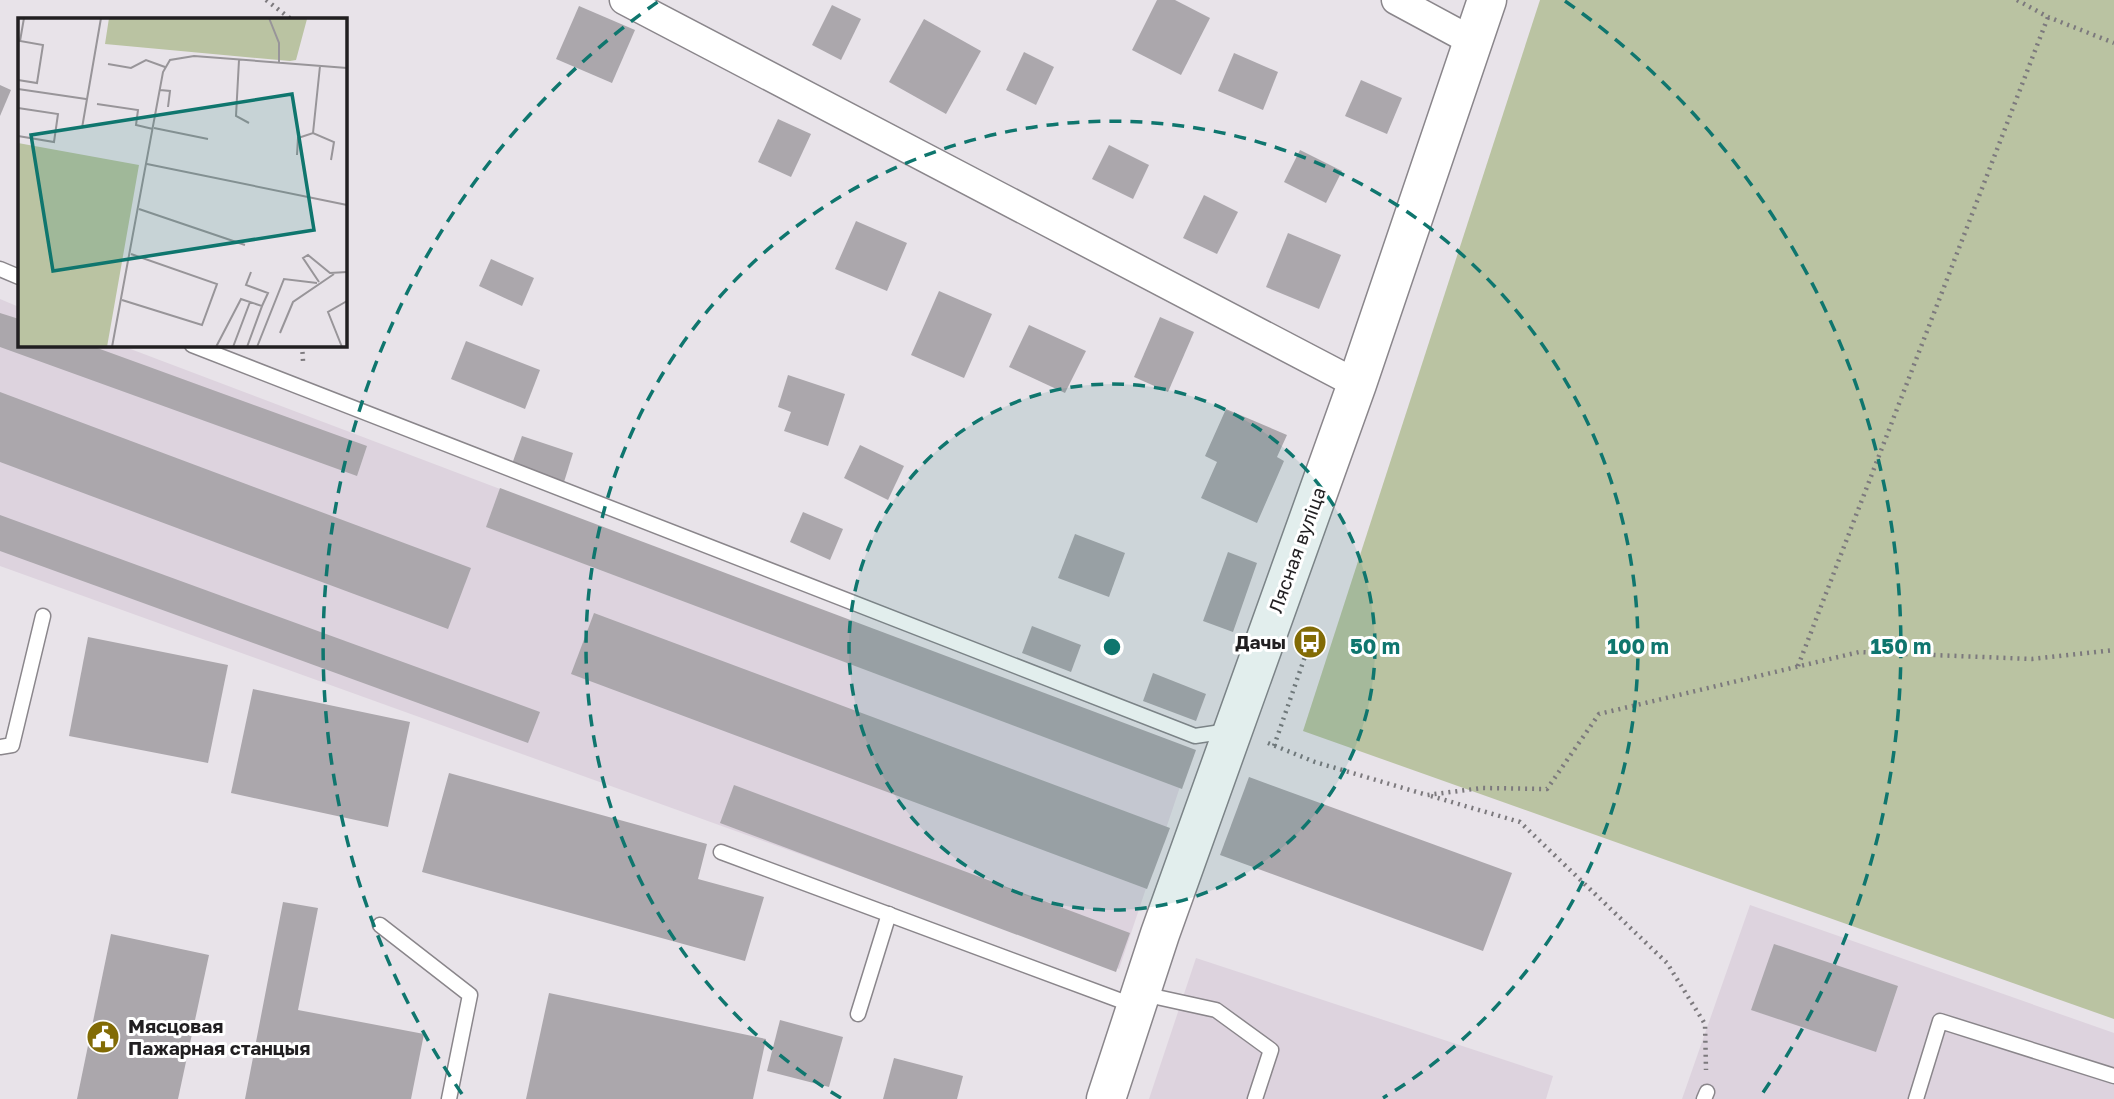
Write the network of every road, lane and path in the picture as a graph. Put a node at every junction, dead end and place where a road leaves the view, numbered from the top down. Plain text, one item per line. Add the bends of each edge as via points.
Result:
1 (265, 0) edge
2 (624, 0) edge
3 (1396, 0) edge
4 (1487, 0) edge
5 (2017, 0) edge
6 (2048, 17) junction
7 (290, 18) edge
8 (1472, 41) junction
9 (2114, 43) edge
10 (0, 269) edge
11 (18, 277) edge
12 (195, 346) edge
13 (1357, 384) junction
14 (43, 616) dead end
15 (1310, 642) dead end
16 (2114, 650) edge
17 (1798, 666) junction
18 (1233, 730) junction
19 (1274, 746) junction
20 (0, 747) edge
21 (1427, 795) junction
22 (721, 852) dead end
23 (889, 914) junction
24 (380, 925) dead end
25 (1139, 1000) junction
26 (858, 1014) dead end
27 (2114, 1076) edge
28 (1705, 1096) edge
29 (449, 1099) edge
30 (1106, 1099) edge
31 (1255, 1099) edge
32 (1916, 1099) edge

1 - 7 path
2 - 13 street
3 - 8 street
4 - 8 street, Лясная вуліца
5 - 6 path
6 - 9 path
6 - 17 path
8 - 13 street, Лясная вуліца
10 - 11 lane
12 - 18 lane via 1195,736
13 - 18 street, Лясная вуліца
14 - 20 lane via 12,745
15 - 19 path
16 - 17 path via 2032,659 1859,652
17 - 21 path via 1599,714 1547,789 1482,788
18 - 19 path
18 - 25 street, Лясная вуліца
19 - 21 path
21 - 28 path via 1520,822 1667,963 1705,1024
22 - 23 lane
23 - 25 lane
23 - 26 lane
24 - 29 lane via 470,995
25 - 30 street, Лясная вуліца
25 - 31 lane via 1216,1010 1270,1050
27 - 32 lane via 1940,1021

